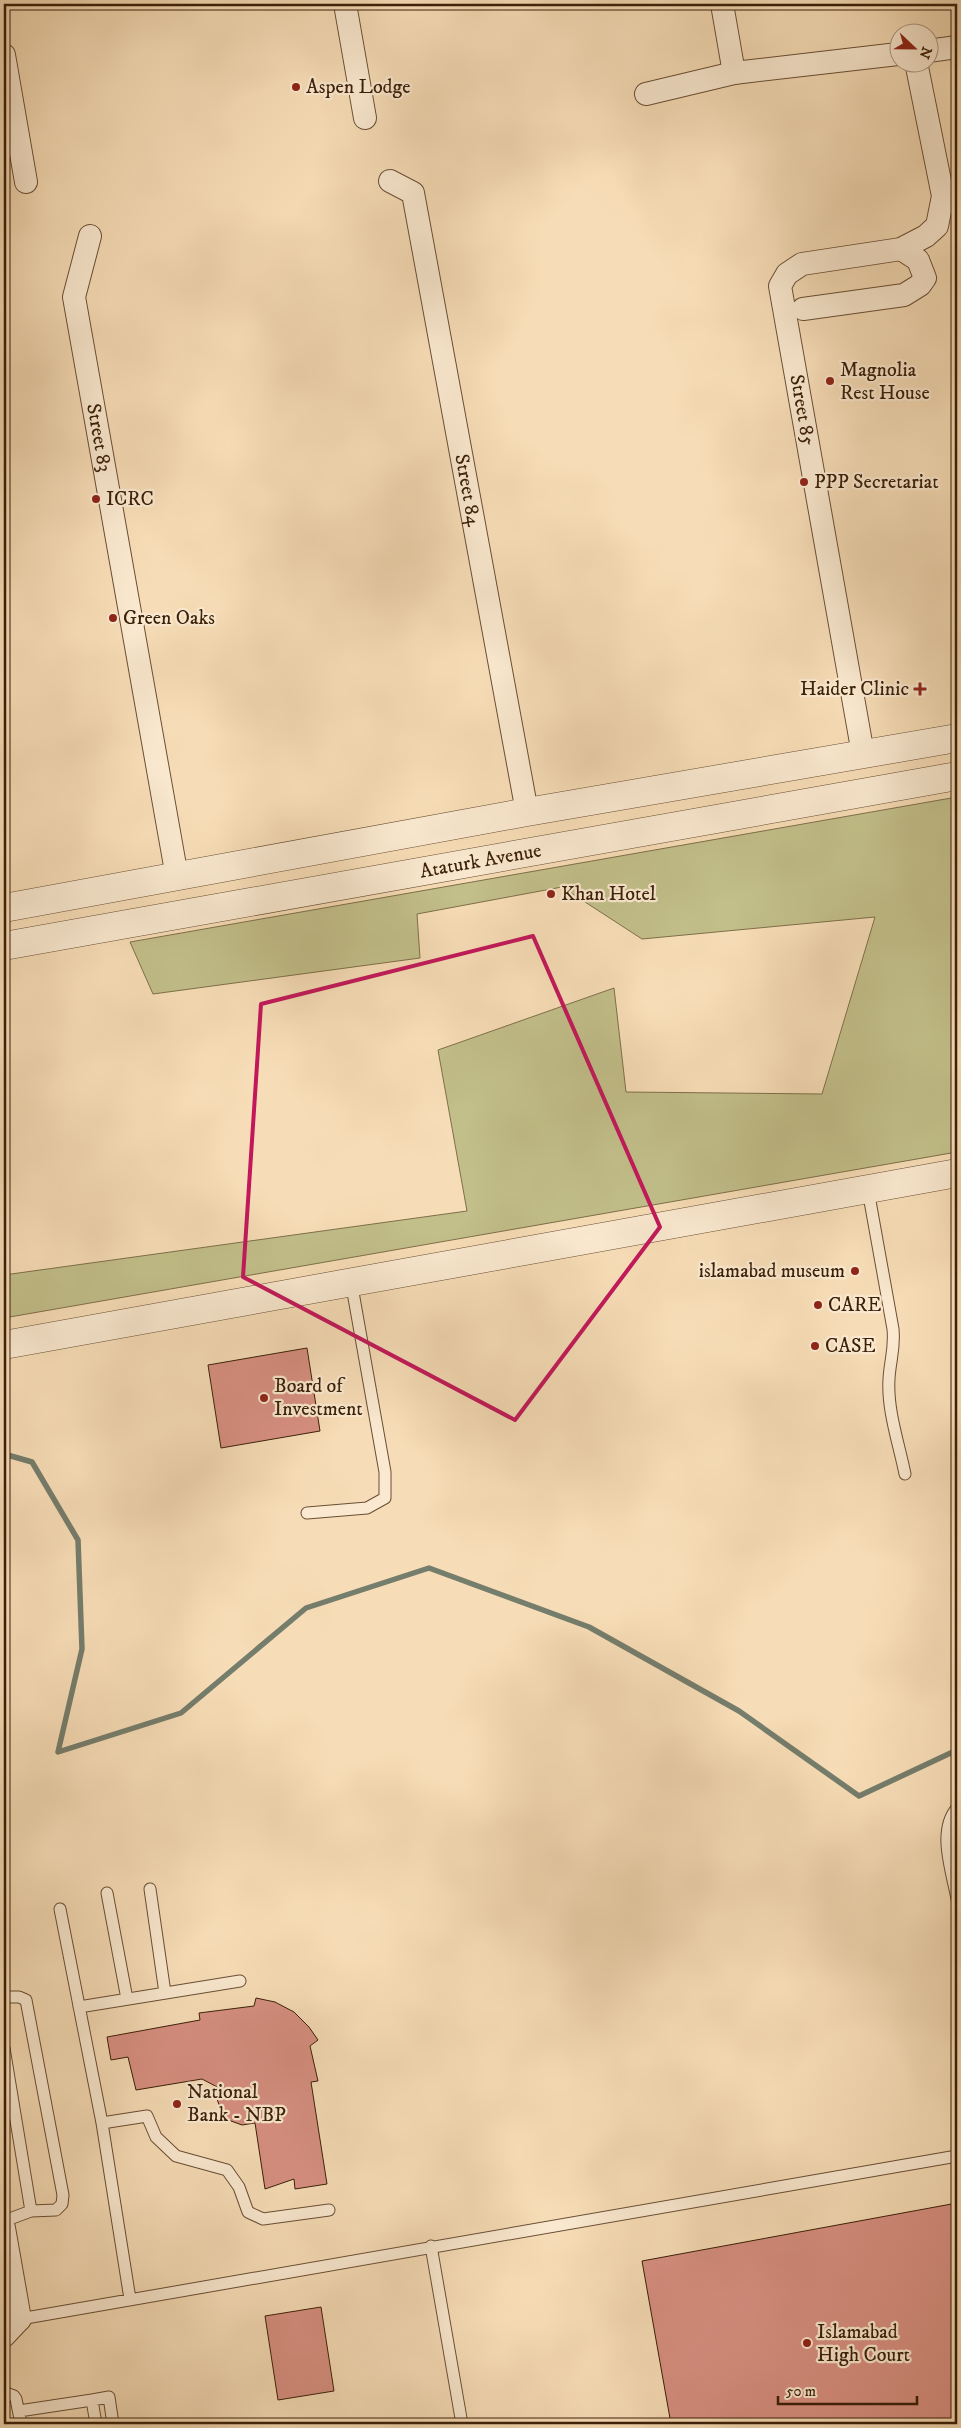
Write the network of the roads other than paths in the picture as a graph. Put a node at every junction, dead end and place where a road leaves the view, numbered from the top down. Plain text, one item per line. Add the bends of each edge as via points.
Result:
1 (346, 4) edge
2 (722, 4) edge
3 (957, 48) edge
4 (938, 50) edge
5 (4, 55) edge
6 (888, 55) edge
7 (918, 72) edge
8 (734, 73) junction
9 (646, 94) dead end
10 (365, 118) dead end
11 (390, 181) dead end
12 (26, 182) dead end
13 (90, 236) dead end
14 (901, 249) junction
15 (803, 309) dead end
16 (957, 738) edge
17 (863, 754) junction
18 (957, 776) edge
19 (527, 812) junction
20 (177, 877) junction
21 (95, 892) junction
22 (4, 908) edge
23 (104, 929) junction
24 (4, 946) edge
25 (957, 1172) edge
26 (868, 1190) junction
27 (351, 1281) junction
28 (4, 1345) edge
29 (906, 1474) dead end
30 (307, 1513) dead end
31 (957, 1808) edge
32 (150, 1889) dead end
33 (107, 1894) dead end
34 (957, 1898) edge
35 (60, 1909) dead end
36 (240, 1981) dead end
37 (165, 1993) junction
38 (4, 1997) edge
39 (127, 1999) junction
40 (79, 2007) junction
41 (4, 2048) edge
42 (102, 2123) junction
43 (957, 2156) edge
44 (329, 2210) dead end
45 (31, 2211) junction
46 (4, 2221) edge
47 (4, 2228) edge
48 (432, 2246) junction
49 (130, 2299) junction
50 (12, 2317) edge
51 (4, 2336) edge
52 (4, 2392) edge
53 (92, 2400) junction
54 (19, 2411) junction
55 (21, 2424) edge
56 (96, 2424) edge
57 (113, 2424) edge
58 (462, 2424) edge

1 - 10 street
2 - 8 street
3 - 4 street
5 - 12 street
6 - 8 street
7 - 14 street via 943,196 937,226 926,236
8 - 9 street
11 - 19 street, Street 84 via 414,192
13 - 20 street, Street 83 via 74,296
14 - 15 street via 918,260 925,278 904,295
14 - 17 street, Street 85 via 802,264 787,274 780,286
16 - 17 street, Ataturk Avenue
17 - 19 street, Ataturk Avenue
18 - 23 street, Ataturk Avenue
19 - 20 street, Ataturk Avenue
20 - 21 street, Ataturk Avenue
21 - 22 street, Ataturk Avenue
21 - 23 street
23 - 24 street, Ataturk Avenue
25 - 26 street
26 - 27 street
26 - 29 lane via 894,1329 890,1403
27 - 28 street
27 - 30 lane via 386,1472 385,1498 367,1508
31 - 34 lane via 950,1816 946,1835
32 - 37 lane
33 - 39 lane
35 - 40 lane
36 - 37 lane
37 - 39 lane
38 - 45 lane via 26,2000 63,2195 62,2204 56,2210
39 - 40 lane
40 - 42 lane
41 - 45 lane
42 - 44 lane via 147,2116 156,2137 176,2156 227,2170 239,2187 248,2212 263,2220
42 - 49 lane
43 - 48 lane
45 - 46 lane
47 - 50 street
48 - 49 lane
48 - 58 lane
49 - 50 lane
50 - 51 street
52 - 54 lane via 14,2396
53 - 54 lane
53 - 56 lane
53 - 57 lane via 109,2397
54 - 55 lane

